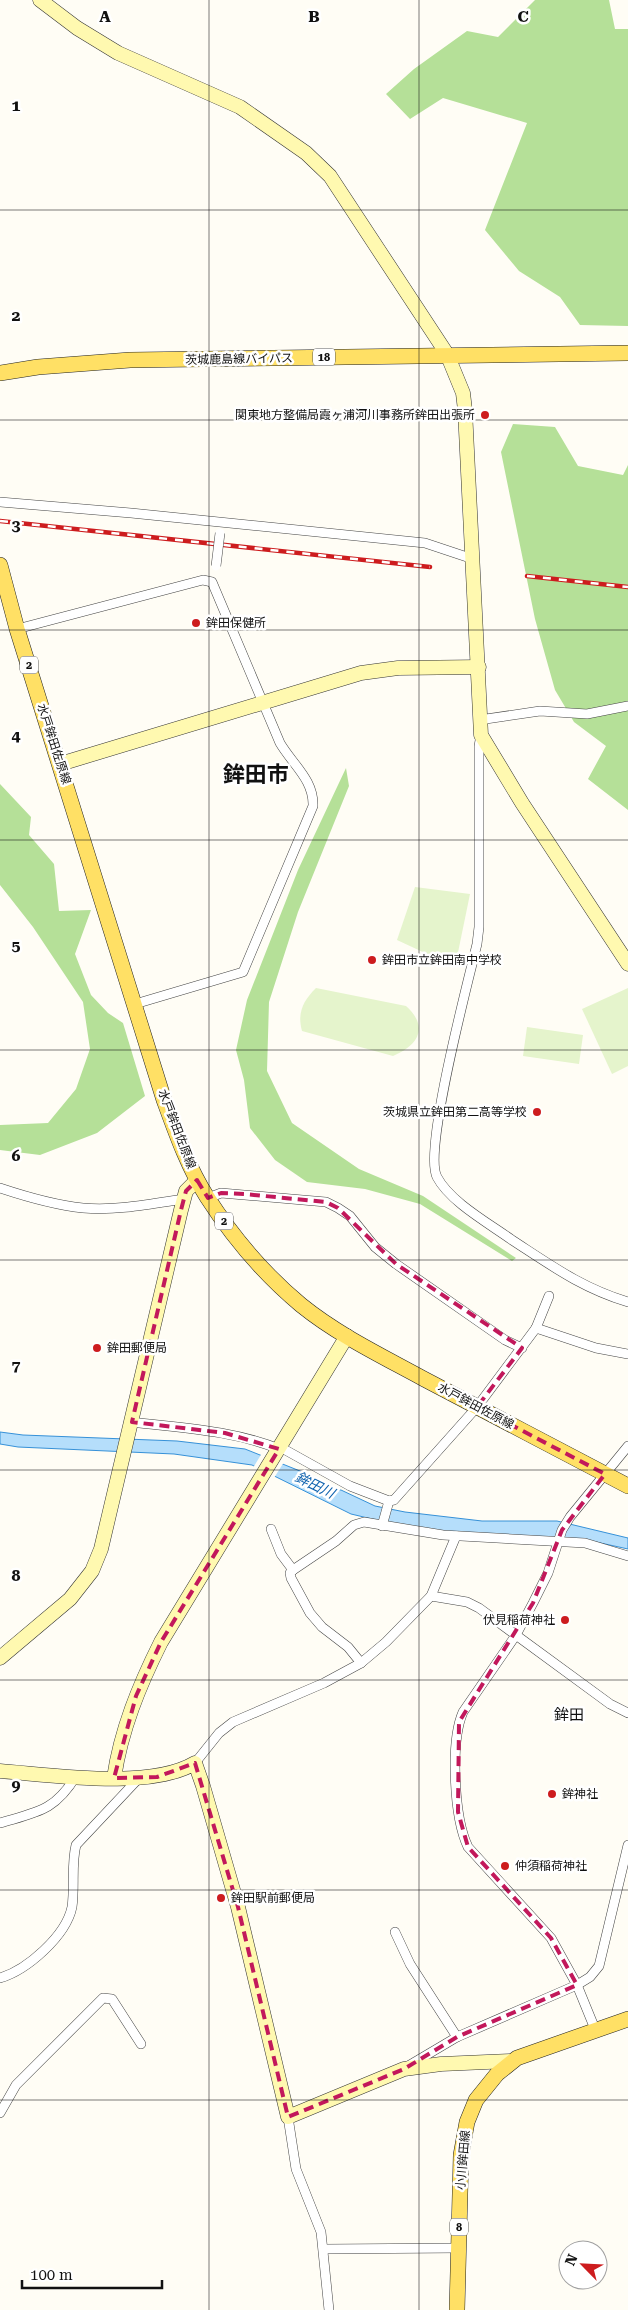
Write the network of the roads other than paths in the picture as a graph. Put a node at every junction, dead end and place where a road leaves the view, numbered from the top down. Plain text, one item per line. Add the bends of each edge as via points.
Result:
1 (40, 0) edge
2 (628, 353) edge
3 (448, 354) junction
4 (0, 373) edge
5 (0, 502) edge
6 (221, 522) junction
7 (473, 559) junction
8 (0, 565) edge
9 (212, 582) junction
10 (18, 629) junction
11 (478, 667) junction
12 (263, 702) junction
13 (628, 706) edge
14 (479, 720) junction
15 (481, 735) junction
16 (60, 764) junction
17 (628, 964) edge
18 (135, 1004) junction
19 (197, 1180) junction
20 (0, 1188) edge
21 (208, 1198) junction
22 (184, 1199) junction
23 (548, 1296) dead end
24 (628, 1302) edge
25 (536, 1328) junction
26 (347, 1336) junction
27 (522, 1348) junction
28 (628, 1354) edge
29 (478, 1408) junction
30 (131, 1424) junction
31 (628, 1446) edge
32 (278, 1450) junction
33 (605, 1474) junction
34 (628, 1486) edge
35 (389, 1502) junction
36 (383, 1524) junction
37 (271, 1529) dead end
38 (456, 1536) junction
39 (559, 1539) junction
40 (628, 1556) edge
41 (293, 1570) junction
42 (431, 1596) junction
43 (516, 1635) junction
44 (0, 1658) edge
45 (362, 1663) junction
46 (628, 1713) edge
47 (195, 1763) junction
48 (0, 1771) edge
49 (76, 1776) junction
50 (114, 1778) junction
51 (139, 1778) junction
52 (0, 1823) edge
53 (628, 1845) edge
54 (395, 1932) dead end
55 (0, 1978) edge
56 (576, 1985) junction
57 (628, 2019) edge
58 (595, 2029) junction
59 (457, 2037) junction
60 (141, 2044) dead end
61 (512, 2061) junction
62 (404, 2069) junction
63 (0, 2113) edge
64 (288, 2117) junction
65 (459, 2248) junction
66 (324, 2249) junction
67 (329, 2310) edge
68 (457, 2310) edge

1 - 3 street via 101,43 240,107 306,153 340,188
2 - 3 main road, 茨城鹿島線バイパス / 18
3 - 4 main road, 茨城鹿島線バイパス / 18 via 130,360
3 - 7 street via 463,393
5 - 6 street
6 - 7 street via 425,542
6 - 9 street, bridge
7 - 11 street
8 - 10 main road, 水戸鉾田佐原線 / 2
9 - 10 street via 203,580
9 - 12 street
10 - 16 main road, 水戸鉾田佐原線 / 2
11 - 12 street via 381,669
11 - 14 street
12 - 16 street
12 - 18 street via 280,743 313,794 313,806 242,972
13 - 14 street via 587,714 540,711
14 - 15 street
15 - 17 street via 522,804
15 - 24 street via 479,927 435,1141 436,1176 447,1190 479,1217 569,1279
16 - 18 main road, 水戸鉾田佐原線 / 2
18 - 19 main road, 水戸鉾田佐原線 / 2 via 164,1100
19 - 21 main road, 水戸鉾田佐原線 / 2
19 - 22 street
20 - 22 street via 35,1200 85,1208
21 - 26 main road, 水戸鉾田佐原線 / 2 via 275,1280 302,1305
21 - 27 street via 221,1193 326,1202 350,1216 375,1247 396,1264 505,1340
22 - 30 street
23 - 25 street
25 - 27 street
25 - 28 street via 596,1348
26 - 29 main road, 水戸鉾田佐原線 / 2
26 - 32 street
27 - 29 street
29 - 33 main road, 水戸鉾田佐原線 / 2
29 - 35 street via 402,1494
30 - 32 street via 225,1433 254,1439
30 - 44 street via 101,1549 92,1571 70,1599
31 - 33 street
32 - 35 street
32 - 50 street via 173,1620 146,1671 126,1726
33 - 34 main road, 水戸鉾田佐原線 / 2
33 - 39 street via 570,1517
35 - 36 street
36 - 38 street
36 - 41 street via 364,1522 354,1525
37 - 41 street via 281,1554
38 - 39 street
38 - 42 street
39 - 40 street via 595,1545
39 - 43 street via 548,1573
41 - 45 street via 291,1578 310,1613
42 - 43 street via 467,1602
42 - 45 street via 408,1622
43 - 46 street via 610,1704
43 - 56 street via 459,1722 456,1738 458,1812 468,1847 551,1938
45 - 47 street via 233,1722 219,1733
47 - 51 street via 182,1771
47 - 64 street via 238,1907
48 - 49 street
49 - 50 street
49 - 52 street via 66,1793 53,1805
50 - 51 street
51 - 55 street via 76,1844 72,1905 64,1926 29,1964
53 - 56 street via 599,1966 590,1977
54 - 59 street via 410,1964
56 - 58 street
56 - 59 street
57 - 58 main road, 小川鉾田線 / 8
58 - 61 main road, 小川鉾田線 / 8
59 - 62 street
60 - 63 street via 112,1999 103,1998 16,2085
61 - 62 street
61 - 65 main road, 小川鉾田線 / 8 via 482,2091 467,2122 461,2155
62 - 64 street
64 - 66 street via 296,2168 321,2232
65 - 66 street
65 - 68 main road, 小川鉾田線 / 8
66 - 67 street

